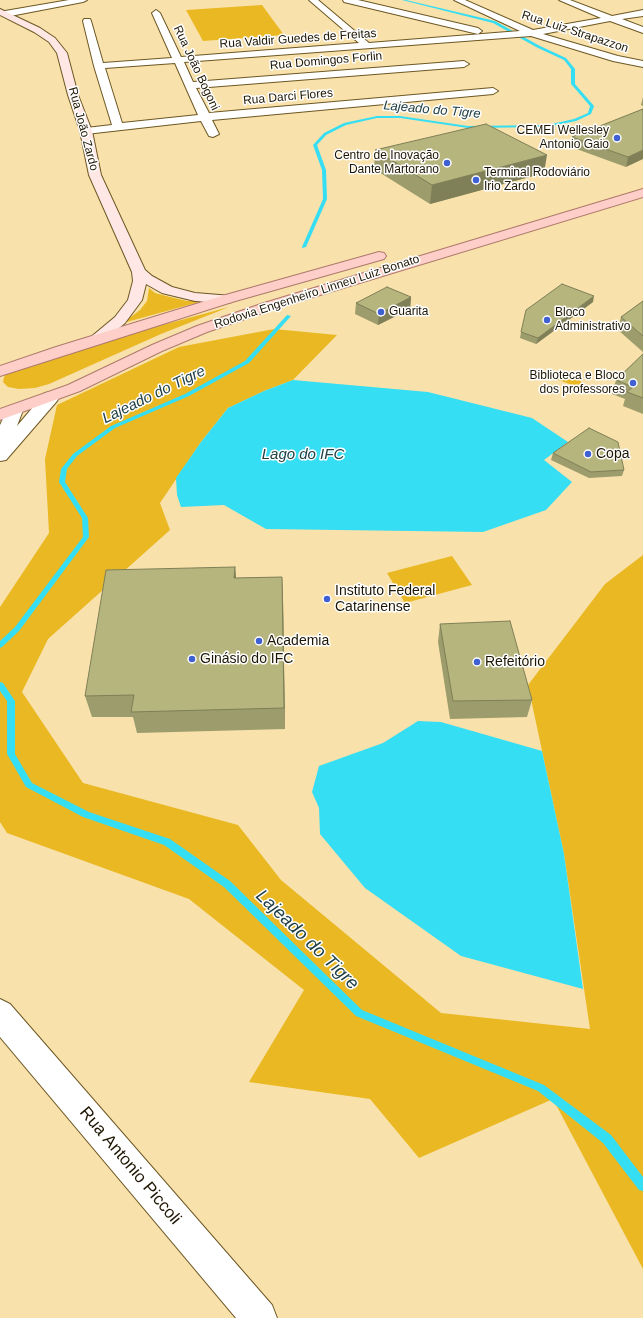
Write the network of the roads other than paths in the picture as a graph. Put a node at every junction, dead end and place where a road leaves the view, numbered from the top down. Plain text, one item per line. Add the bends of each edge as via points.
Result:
1 (83, 0) edge
2 (313, 0) edge
3 (346, 0) edge
4 (458, 0) edge
5 (563, 0) edge
6 (156, 13) dead end
7 (643, 13) edge
8 (4, 16) edge
9 (417, 17) junction
10 (609, 18) junction
11 (87, 21) dead end
12 (643, 30) edge
13 (528, 34) junction
14 (502, 35) junction
15 (440, 40) junction
16 (366, 45) junction
17 (178, 60) junction
18 (643, 64) edge
19 (99, 66) junction
20 (482, 80) dead end
21 (190, 85) junction
22 (205, 117) junction
23 (118, 127) junction
24 (86, 130) junction
25 (213, 134) dead end
26 (643, 193) edge
27 (388, 254) dead end
28 (139, 272) junction
29 (227, 299) junction
30 (96, 340) junction
31 (1, 371) edge
32 (51, 397) junction
33 (5, 410) edge
34 (0, 445) edge
35 (0, 456) edge
36 (0, 1014) edge
37 (260, 1318) edge

1 - 8 street
2 - 16 street
3 - 9 street
4 - 13 street, Rua Luiz Strapazzon
5 - 10 street
6 - 17 street, Rua João Bogoni
7 - 10 street
8 - 24 main road, Rua João Zardo via 37,30 52,40 62,53
9 - 14 street
9 - 15 street
10 - 12 street
10 - 13 street
11 - 19 street
13 - 14 street
13 - 18 street, Rua Luiz Strapazzon
14 - 15 street, Rua Valdir Guedes de Freitas
15 - 16 street, Rua Valdir Guedes de Freitas
15 - 21 street, Rua Domingos Forlin via 467,66
16 - 17 street, Rua Valdir Guedes de Freitas
17 - 19 street, Rua Valdir Guedes de Freitas
17 - 21 street, Rua João Bogoni
19 - 23 street
20 - 22 street, Rua Darci Flores via 493,91
21 - 22 street, Rua João Bogoni
22 - 23 street, Rua Darci Flores
22 - 25 street, Rua João Bogoni
23 - 24 street, Rua Darci Flores
24 - 28 main road, Rua João Zardo via 96,175 130,257
26 - 32 main road, Rodovia Engenheiro Linneu Luiz Bonato via 269,306 202,329
27 - 29 main road, Rodovia Engenheiro Linneu Luiz Bonato
28 - 29 main road, Rua João Zardo via 167,290 195,297
28 - 30 main road via 140,281 135,300 120,320
29 - 30 main road, Rodovia Engenheiro Linneu Luiz Bonato
30 - 31 main road, Rodovia Engenheiro Linneu Luiz Bonato
32 - 33 main road, Rodovia Engenheiro Linneu Luiz Bonato
32 - 35 street
33 - 34 street
36 - 37 street, Rua Antonio Piccoli

